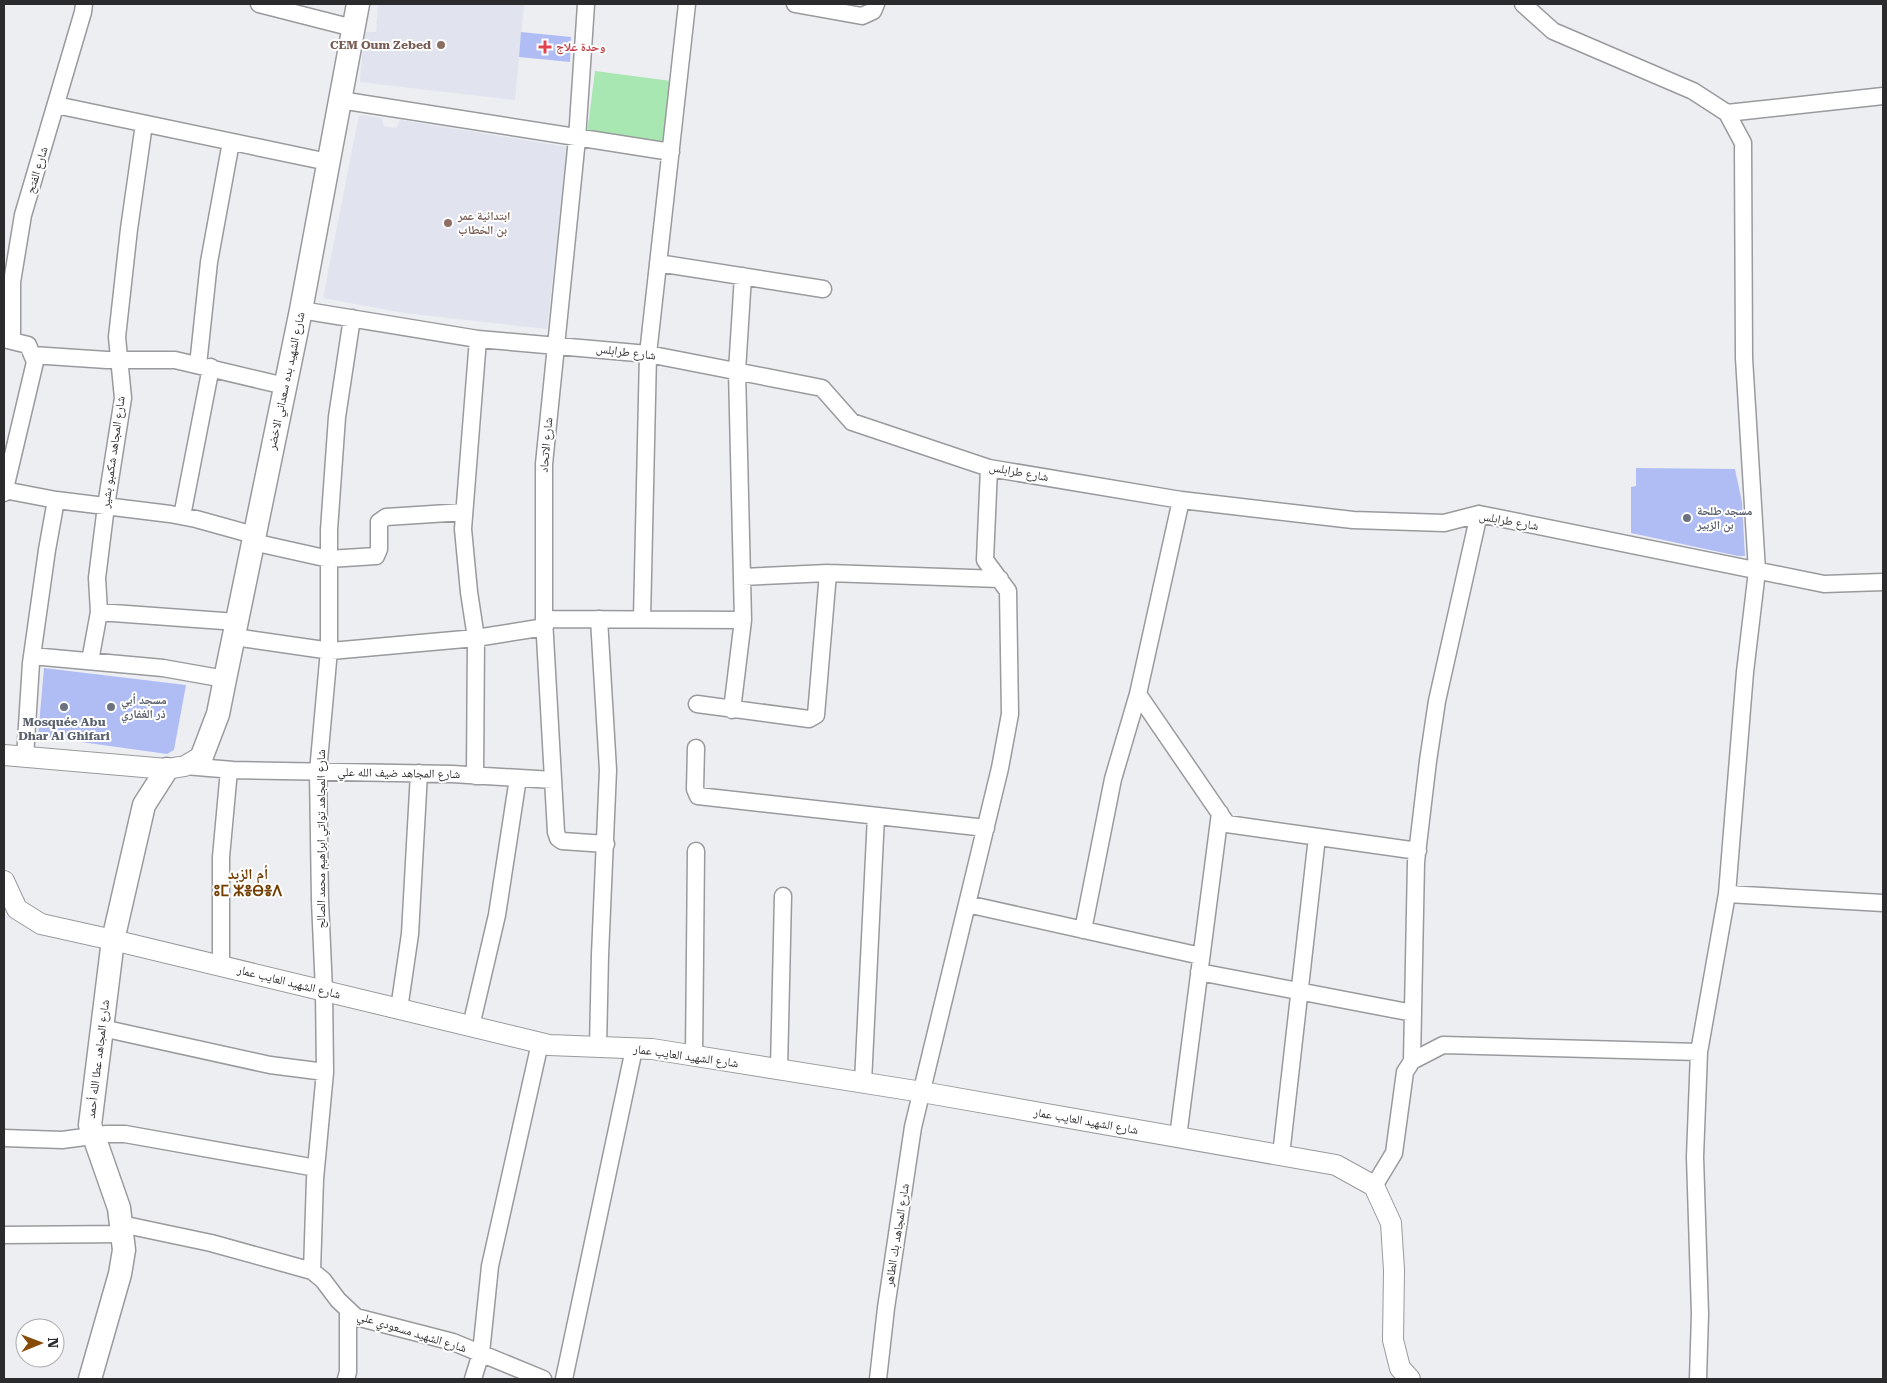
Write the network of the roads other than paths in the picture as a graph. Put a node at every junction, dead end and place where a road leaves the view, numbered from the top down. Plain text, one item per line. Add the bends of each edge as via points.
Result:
1 (84, 4) edge
2 (259, 4) edge
3 (358, 4) edge
4 (586, 4) edge
5 (687, 4) edge
6 (795, 4) edge
7 (876, 4) edge
8 (1523, 4) edge
9 (353, 28) junction
10 (1883, 96) edge
11 (340, 100) junction
12 (56, 105) junction
13 (1727, 113) junction
14 (144, 124) junction
15 (577, 139) junction
16 (231, 142) junction
17 (671, 152) junction
18 (328, 162) junction
19 (658, 263) junction
20 (743, 276) junction
21 (823, 289) dead end
22 (301, 310) junction
23 (352, 318) junction
24 (478, 339) junction
25 (8, 340) edge
26 (556, 344) junction
27 (648, 354) junction
28 (32, 355) junction
29 (119, 360) junction
30 (204, 366) junction
31 (737, 371) junction
32 (284, 386) junction
33 (10, 437) edge
34 (989, 468) junction
35 (4, 491) edge
36 (56, 500) junction
37 (1182, 500) junction
38 (106, 506) junction
39 (464, 512) junction
40 (1479, 514) junction
41 (182, 516) junction
42 (254, 538) junction
43 (329, 559) junction
44 (1756, 571) junction
45 (828, 573) junction
46 (742, 577) junction
47 (1000, 579) junction
48 (1883, 582) edge
49 (99, 612) junction
50 (599, 619) junction
51 (642, 619) junction
52 (743, 620) junction
53 (544, 623) junction
54 (235, 629) junction
55 (476, 638) junction
56 (329, 650) junction
57 (32, 656) junction
58 (90, 661) junction
59 (225, 678) junction
60 (1138, 694) junction
61 (697, 704) dead end
62 (732, 710) junction
63 (696, 748) dead end
64 (4, 755) edge
65 (25, 757) junction
66 (185, 764) junction
67 (229, 770) junction
68 (318, 772) junction
69 (419, 774) junction
70 (475, 776) junction
71 (518, 778) junction
72 (553, 780) junction
73 (1220, 813) junction
74 (876, 816) junction
75 (986, 828) junction
76 (1317, 837) junction
77 (606, 844) junction
78 (696, 851) dead end
79 (1418, 851) junction
80 (4, 881) edge
81 (1727, 894) junction
82 (782, 896) dead end
83 (1883, 903) edge
84 (967, 904) junction
85 (1083, 930) junction
86 (113, 940) junction
87 (1200, 964) junction
88 (221, 966) junction
89 (324, 991) junction
90 (1300, 992) junction
91 (399, 1009) junction
92 (1413, 1013) junction
93 (471, 1026) junction
94 (102, 1028) junction
95 (540, 1043) junction
96 (598, 1047) junction
97 (634, 1048) junction
98 (1698, 1052) junction
99 (694, 1056) junction
100 (1412, 1060) junction
101 (779, 1069) junction
102 (325, 1072) junction
103 (863, 1082) junction
104 (922, 1092) junction
105 (94, 1136) junction
106 (1178, 1137) junction
107 (4, 1138) edge
108 (1281, 1155) junction
109 (316, 1168) junction
110 (1374, 1186) junction
111 (122, 1229) junction
112 (4, 1235) edge
113 (312, 1271) junction
114 (348, 1311) junction
115 (481, 1354) junction
116 (1404, 1377) edge
117 (90, 1379) edge
118 (346, 1379) edge
119 (473, 1379) edge
120 (543, 1379) edge
121 (564, 1379) edge
122 (878, 1379) edge
123 (1698, 1379) edge

1 - 12 street, شارع الفتح
2 - 9 street
3 - 9 main road, شارع الشهيد بده سعداني الاخضر
4 - 15 street, شارع الاتحاد
5 - 17 street
6 - 7 street via 862,16 873,11
8 - 13 street via 1553,32 1693,91
9 - 11 main road, شارع الشهيد بده سعداني الاخضر
10 - 13 street
11 - 15 street
11 - 18 main road, شارع الشهيد بده سعداني الاخضر
12 - 14 street
12 - 25 street, شارع الفتح via 23,215 12,282
13 - 44 street via 1743,143 1744,358
14 - 16 street
14 - 29 street, شارع المجاهد شكمبو بشير via 117,336
15 - 17 street
15 - 26 street, شارع الاتحاد
16 - 18 street
16 - 30 street via 209,262
17 - 19 street
18 - 22 main road, شارع الشهيد بده سعداني الاخضر
19 - 20 street
19 - 27 street
20 - 21 street
20 - 31 street
22 - 23 street, شارع طرابلس
22 - 32 main road, شارع الشهيد بده سعداني الاخضر
23 - 24 street, شارع طرابلس
23 - 43 street, شارع المجاهد تواتي ابراهيم محمد الصالح via 337,417
24 - 26 street, شارع طرابلس
24 - 39 street
25 - 28 street via 28,345
26 - 27 street, شارع طرابلس
26 - 53 street, شارع الاتحاد via 544,464
27 - 31 street, شارع طرابلس
27 - 51 street
28 - 29 street
28 - 33 street via 35,362
29 - 30 street via 175,360
29 - 38 street, شارع المجاهد شكمبو بشير via 122,398
30 - 32 street
30 - 41 street
31 - 34 street, شارع طرابلس via 822,388 852,422
31 - 46 street
32 - 42 main road, شارع الشهيد بده سعداني الاخضر
33 - 35 street
34 - 37 street, شارع طرابلس
34 - 47 street, شارع المجاهد بك الطاهر via 985,560
35 - 36 street
36 - 38 street
36 - 57 street
37 - 40 street, شارع طرابلس via 1353,520 1444,523
37 - 60 street
38 - 41 street
38 - 49 street, شارع المجاهد شكمبو بشير via 97,578
39 - 43 street via 386,517 379,522 376,556
39 - 55 street via 463,529
40 - 44 street, شارع طرابلس
40 - 79 street via 1437,701
41 - 42 street
42 - 43 street
42 - 54 main road, شارع الشهيد بده سعداني الاخضر
43 - 56 street, شارع المجاهد تواتي ابراهيم محمد الصالح
44 - 48 street, شارع طرابلس via 1824,584
44 - 81 street
45 - 46 street
45 - 47 street
45 - 62 street via 816,715 809,719
46 - 52 street
47 - 75 street, شارع المجاهد بك الطاهر via 1008,591 1010,714
49 - 54 street
49 - 58 street, شارع المجاهد شكمبو بشير
50 - 51 street
50 - 53 street
50 - 77 street via 608,770
51 - 52 street
52 - 62 street
53 - 55 street
53 - 72 street, شارع الاتحاد
54 - 56 street
54 - 59 main road, شارع الشهيد بده سعداني الاخضر
55 - 56 street
55 - 70 street
56 - 68 street, شارع المجاهد تواتي ابراهيم محمد الصالح
57 - 58 street
57 - 65 street
58 - 59 street
59 - 66 main road, شارع الشهيد بده سعداني الاخضر via 218,714
60 - 73 street
60 - 85 street via 1113,779
61 - 62 street
63 - 74 street via 695,789 698,796
64 - 65 street
65 - 66 street
66 - 67 street, شارع المجاهد ضيف الله علي
66 - 86 main road, شارع المجاهد عطا الله أحمد via 144,805
67 - 68 street, شارع المجاهد ضيف الله علي
67 - 88 street via 220,857
68 - 69 street, شارع المجاهد ضيف الله علي
68 - 89 street, شارع المجاهد تواتي ابراهيم محمد الصالح
69 - 70 street, شارع المجاهد ضيف الله علي
69 - 91 street via 410,934
70 - 71 street, شارع المجاهد ضيف الله علي
71 - 72 street, شارع المجاهد ضيف الله علي
71 - 93 street via 496,915
72 - 77 street, شارع الاتحاد via 558,838
73 - 76 street via 1227,824
73 - 87 street
74 - 75 street
74 - 103 street
75 - 84 street, شارع المجاهد بك الطاهر
76 - 79 street
76 - 90 street
77 - 96 street
78 - 99 street
79 - 92 street
80 - 86 street, شارع الشهيد العايب عمار via 17,909 42,924
81 - 83 street
81 - 98 street
82 - 101 street
84 - 85 street
84 - 104 street, شارع المجاهد بك الطاهر
85 - 87 street
86 - 88 street, شارع الشهيد العايب عمار
86 - 94 main road, شارع المجاهد عطا الله أحمد
87 - 90 street
87 - 106 street
88 - 89 street, شارع الشهيد العايب عمار
89 - 91 street, شارع الشهيد العايب عمار
89 - 102 street, شارع المجاهد تواتي ابراهيم محمد الصالح
90 - 92 street
90 - 108 street
91 - 93 street, شارع الشهيد العايب عمار
92 - 100 street
93 - 95 street, شارع الشهيد العايب عمار
94 - 102 street via 270,1065
94 - 105 main road, شارع المجاهد عطا الله أحمد via 90,1124
95 - 96 street, شارع الشهيد العايب عمار
95 - 115 street via 490,1266
96 - 97 street, شارع الشهيد العايب عمار
97 - 99 street, شارع الشهيد العايب عمار
97 - 121 street
98 - 100 street via 1443,1045
98 - 123 street via 1695,1157 1700,1314
99 - 101 street, شارع الشهيد العايب عمار
100 - 110 street via 1405,1072 1394,1153
101 - 103 street, شارع الشهيد العايب عمار
102 - 109 street, شارع المجاهد تواتي ابراهيم محمد الصالح
103 - 104 street, شارع الشهيد العايب عمار
104 - 106 street, شارع الشهيد العايب عمار
104 - 122 street, شارع المجاهد بك الطاهر via 913,1127
105 - 107 street via 62,1140
105 - 109 street via 125,1134
105 - 111 main road, شارع المجاهد عطا الله أحمد via 120,1208
106 - 108 street, شارع الشهيد العايب عمار
108 - 110 street, شارع الشهيد العايب عمار via 1336,1165
109 - 113 street, شارع المجاهد تواتي ابراهيم محمد الصالح
110 - 116 street via 1391,1223 1393,1340
111 - 112 street, شارع الشهيد مسعودي علي
111 - 113 street, شارع الشهيد مسعودي علي via 211,1243
111 - 117 main road, شارع المجاهد عطا الله أحمد via 124,1250 120,1274
113 - 114 street, شارع الشهيد مسعودي علي
114 - 115 street, شارع الشهيد مسعودي علي via 356,1317 454,1342
114 - 118 street
115 - 119 street
115 - 120 street, شارع الشهيد مسعودي علي

